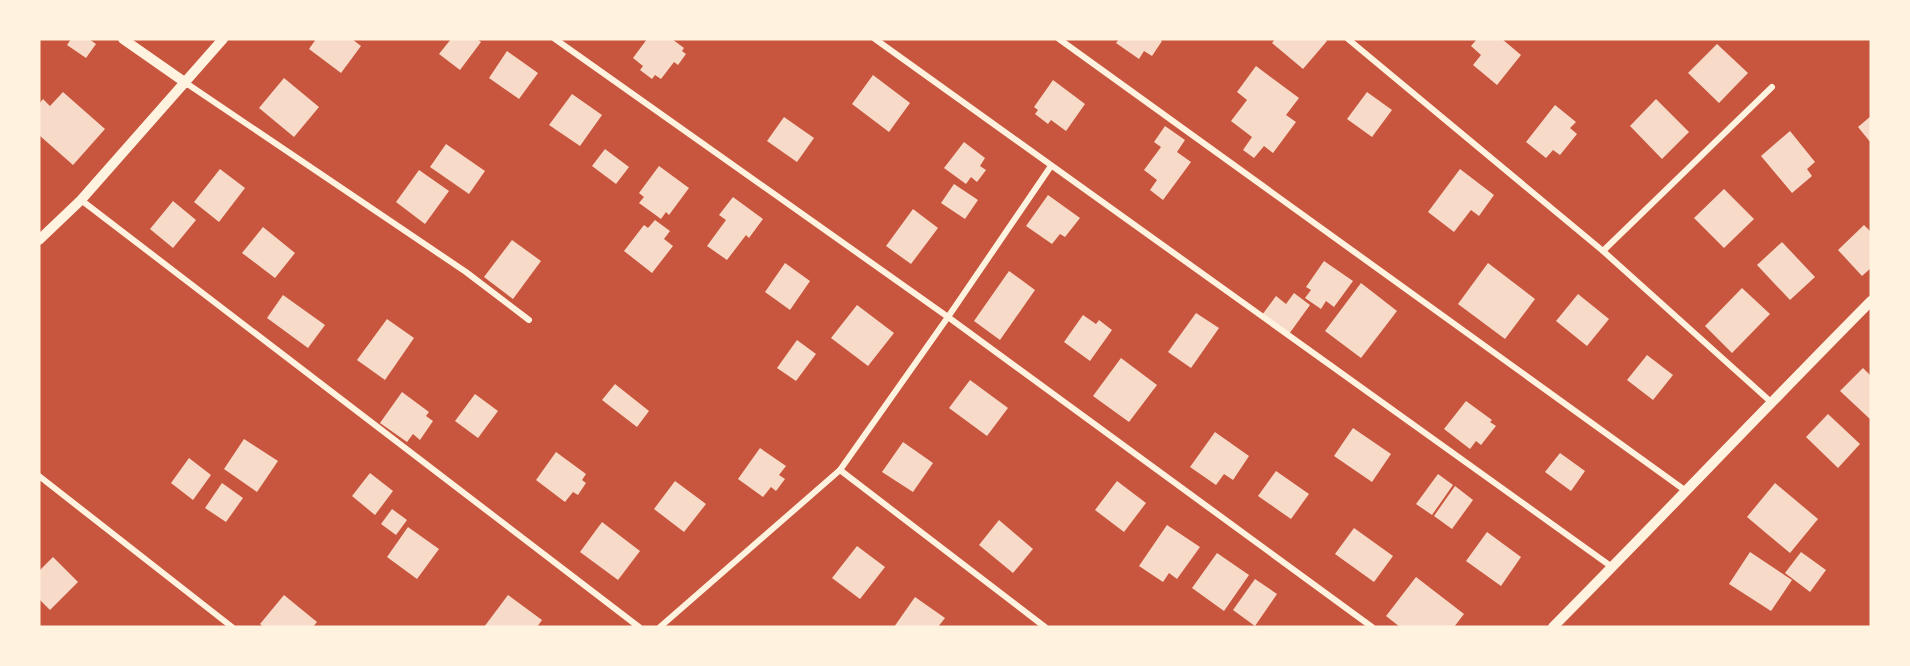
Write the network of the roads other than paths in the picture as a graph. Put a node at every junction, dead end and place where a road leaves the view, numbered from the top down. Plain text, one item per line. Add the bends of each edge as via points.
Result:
1 (123, 39) edge
2 (223, 39) edge
3 (555, 39) edge
4 (875, 39) edge
5 (1059, 39) edge
6 (1348, 39) edge
7 (186, 83) junction
8 (1772, 87) dead end
9 (1051, 166) junction
10 (81, 200) junction
11 (39, 240) edge
12 (1602, 251) junction
13 (1871, 301) edge
14 (948, 316) junction
15 (529, 320) dead end
16 (1771, 402) junction
17 (840, 470) junction
18 (39, 476) edge
19 (1687, 492) junction
20 (1612, 567) junction
21 (232, 627) edge
22 (639, 627) edge
23 (660, 627) edge
24 (1046, 627) edge
25 (1372, 627) edge
26 (1553, 627) edge

1 - 7 street
2 - 7 street
3 - 14 street
4 - 9 street
5 - 19 street
6 - 12 street
7 - 10 street
7 - 15 street via 466,272
8 - 12 street
9 - 14 street
9 - 20 street
10 - 11 street
10 - 22 street
12 - 16 street
13 - 16 street
14 - 17 street
14 - 25 street
16 - 19 street
17 - 23 street
17 - 24 street
18 - 21 street
19 - 20 street
20 - 26 street

